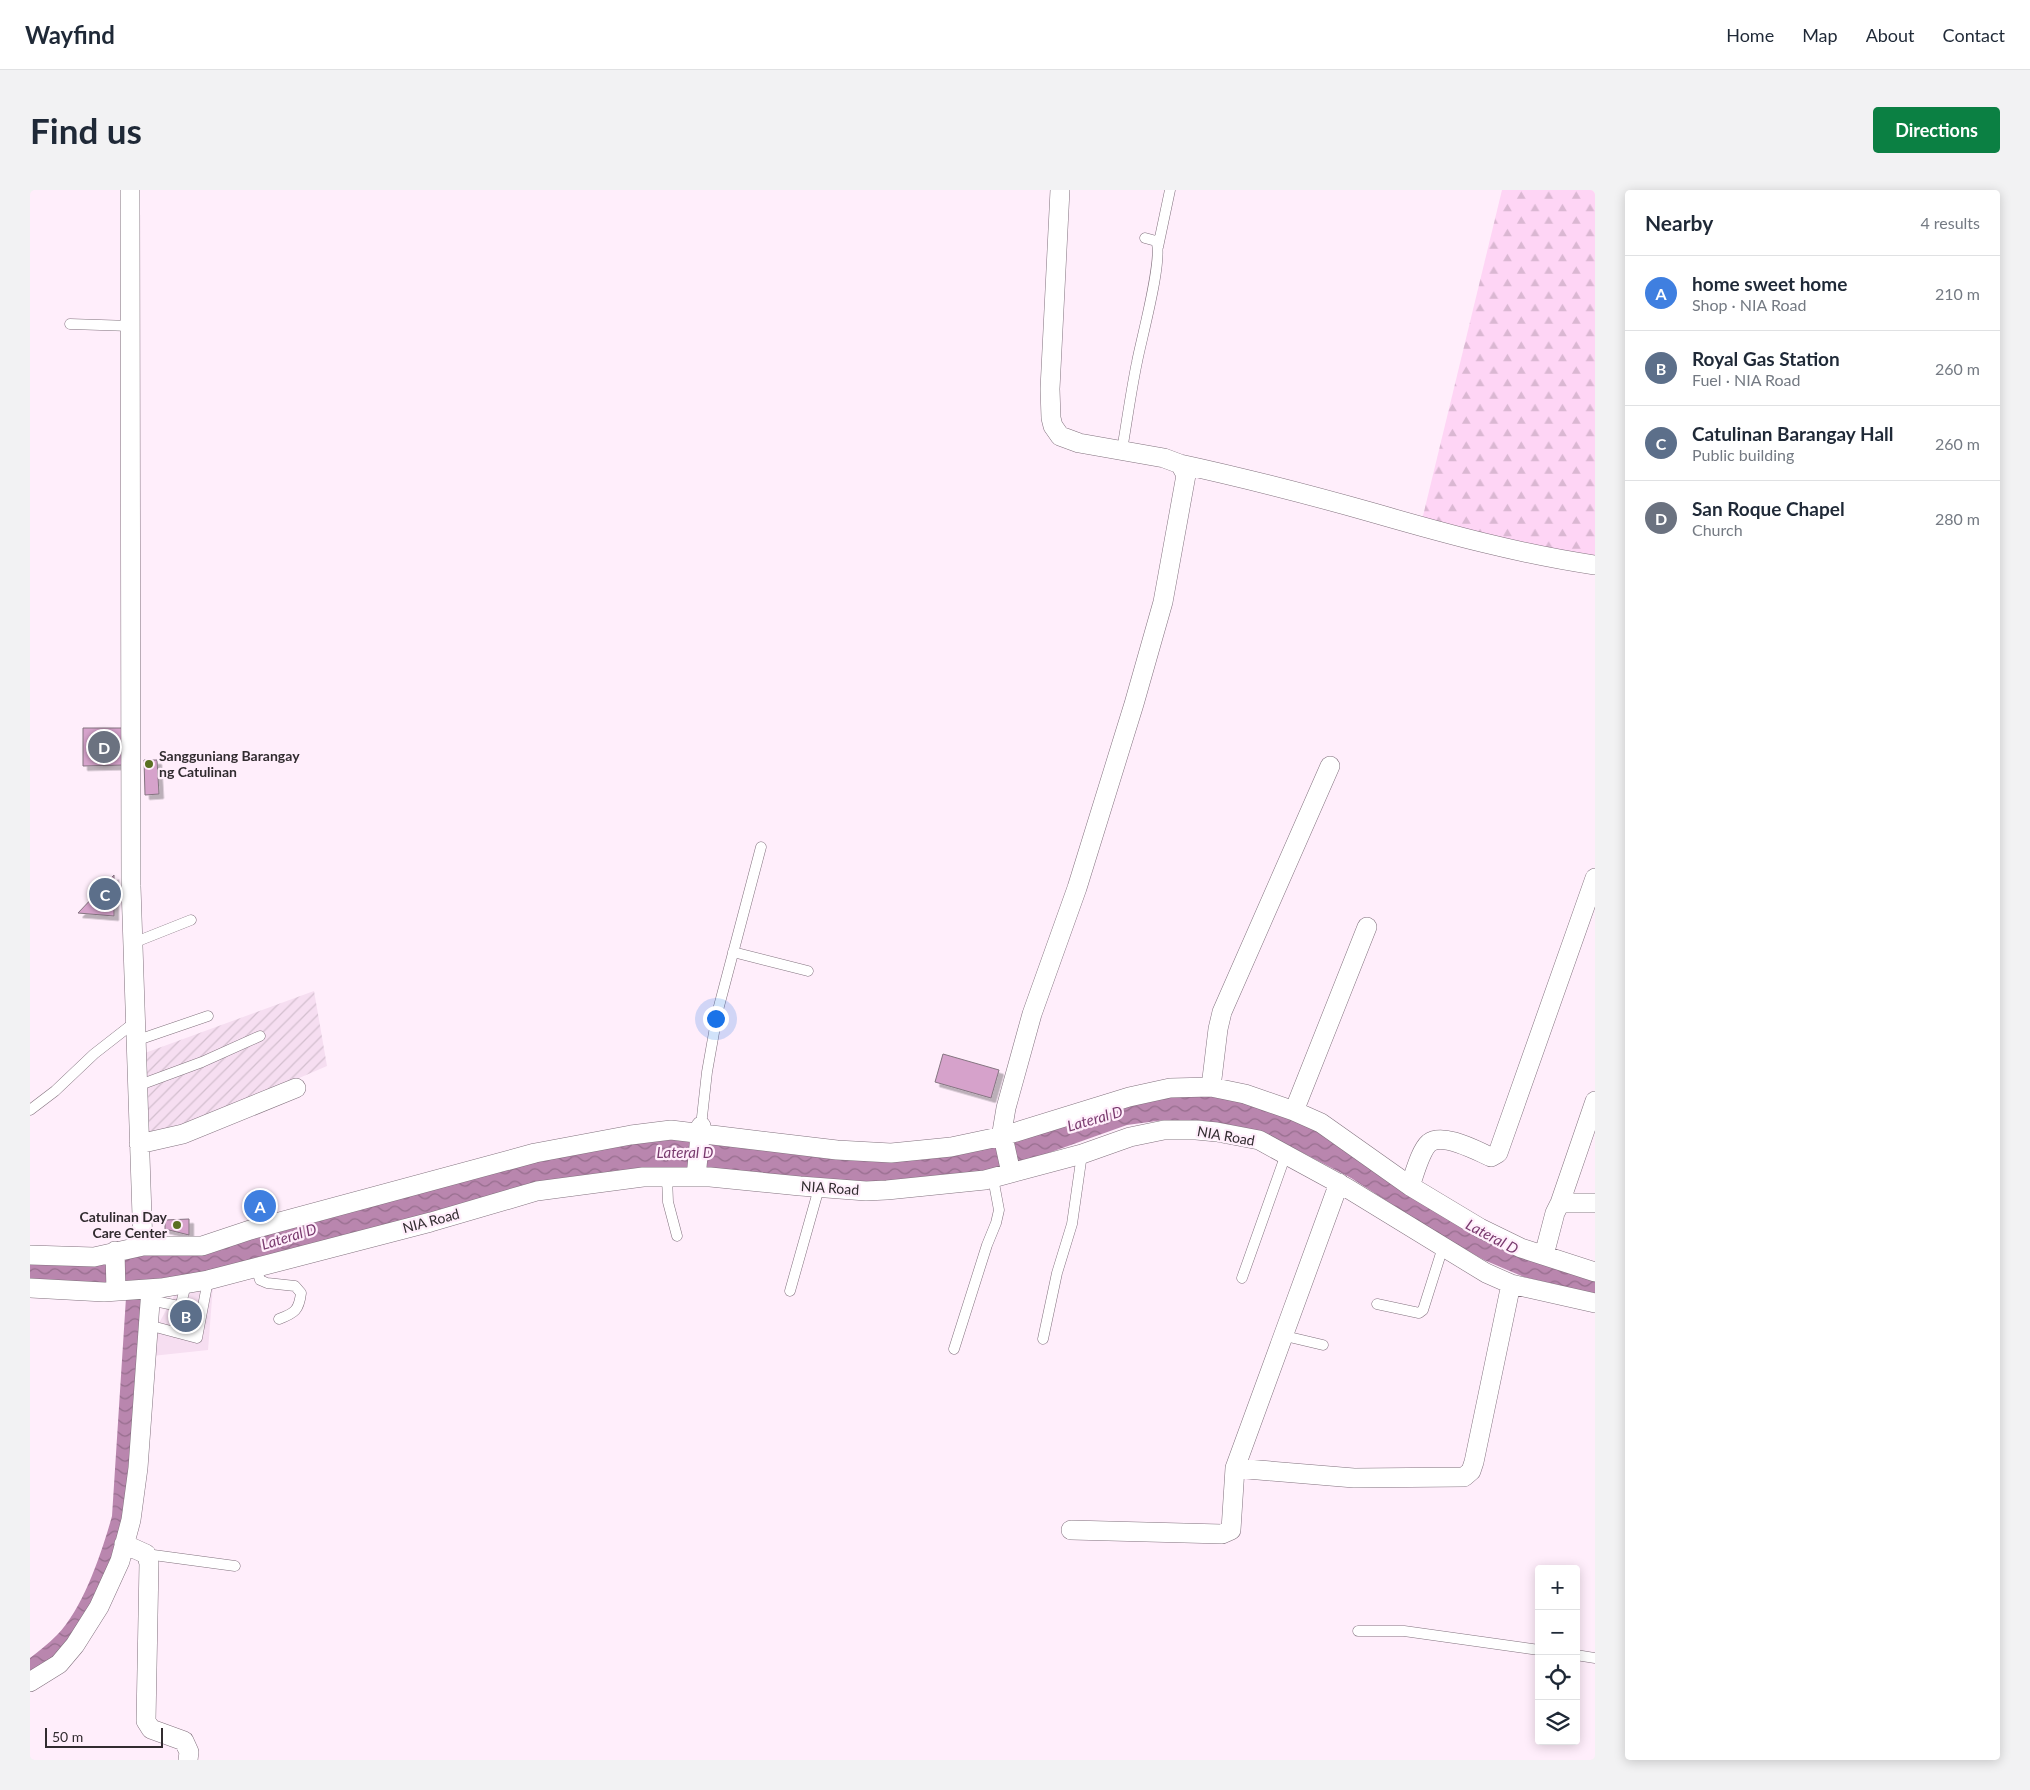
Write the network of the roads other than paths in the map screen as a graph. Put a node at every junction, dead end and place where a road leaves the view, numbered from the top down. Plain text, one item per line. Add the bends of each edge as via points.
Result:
1 (130, 190) edge
2 (1060, 190) edge
3 (1170, 190) edge
4 (1146, 238) dead end
5 (1158, 247) junction
6 (70, 324) dead end
7 (131, 326) junction
8 (1122, 450) junction
9 (1180, 464) junction
10 (1595, 565) edge
11 (1330, 766) dead end
12 (761, 847) dead end
13 (1595, 878) edge
14 (191, 920) dead end
15 (1367, 927) dead end
16 (133, 943) junction
17 (733, 952) junction
18 (808, 971) dead end
19 (208, 1016) dead end
20 (135, 1022) junction
21 (260, 1036) dead end
22 (135, 1041) junction
23 (136, 1086) junction
24 (1211, 1087) junction
25 (296, 1088) dead end
26 (1595, 1101) edge
27 (30, 1110) edge
28 (1294, 1111) junction
29 (1591, 1126) edge
30 (701, 1133) junction
31 (1004, 1139) junction
32 (139, 1144) junction
33 (1082, 1154) junction
34 (1286, 1154) junction
35 (1010, 1170) junction
36 (696, 1173) junction
37 (667, 1177) junction
38 (993, 1178) junction
39 (1339, 1183) junction
40 (1410, 1186) junction
41 (819, 1188) junction
42 (1560, 1203) junction
43 (1595, 1203) edge
44 (677, 1236) dead end
45 (143, 1246) junction
46 (1443, 1247) junction
47 (30, 1255) edge
48 (1544, 1255) junction
49 (115, 1256) junction
50 (256, 1267) junction
51 (1595, 1272) edge
52 (1242, 1278) dead end
53 (208, 1280) junction
54 (186, 1284) junction
55 (1511, 1284) junction
56 (30, 1288) edge
57 (133, 1291) junction
58 (790, 1291) dead end
59 (1595, 1303) edge
60 (1377, 1304) dead end
61 (180, 1307) junction
62 (202, 1312) junction
63 (279, 1319) dead end
64 (148, 1325) junction
65 (174, 1332) junction
66 (1285, 1336) junction
67 (1043, 1339) dead end
68 (1323, 1346) dead end
69 (954, 1349) dead end
70 (1236, 1468) junction
71 (1071, 1530) dead end
72 (124, 1544) junction
73 (146, 1554) junction
74 (236, 1566) dead end
75 (1358, 1631) dead end
76 (1535, 1649) edge
77 (1580, 1656) edge
78 (1595, 1658) edge
79 (30, 1682) edge
80 (188, 1760) edge

1 - 7 street
2 - 8 street via 1050,418 1060,436 1079,443
3 - 5 lane
4 - 5 lane via 1156,241
5 - 8 lane
6 - 7 lane
7 - 16 street
8 - 9 street
9 - 10 street via 1435,531
9 - 31 street via 1186,475 1163,602 1077,888 1032,1014 1006,1108
11 - 24 street via 1222,1012
12 - 17 lane
13 - 40 street via 1498,1153 1492,1156 1440,1139 1429,1143
14 - 16 lane
15 - 28 street
16 - 20 street
17 - 18 lane
17 - 30 lane via 707,1072
19 - 22 lane
20 - 22 street
20 - 27 lane
21 - 23 lane
22 - 23 street
23 - 32 street
24 - 28 street via 1245,1094
24 - 31 street via 1170,1088 1129,1097
25 - 32 street via 183,1134
26 - 29 street
28 - 40 street via 1320,1123
29 - 42 street
30 - 31 street via 837,1150 891,1153
30 - 36 street
30 - 45 street via 671,1130 587,1142 477,1168 202,1246
31 - 35 street
32 - 45 street
33 - 34 street, NIA Road via 1130,1137 1164,1130 1217,1132 1259,1140
33 - 35 street, NIA Road
33 - 67 lane via 1072,1224 1056,1273
34 - 39 street, NIA Road
34 - 52 lane
35 - 38 street, NIA Road
36 - 37 street, NIA Road
36 - 41 street, NIA Road
37 - 44 lane via 668,1202
37 - 50 street, NIA Road via 643,1177 537,1191
38 - 41 street, NIA Road via 887,1190
38 - 69 lane via 999,1210
39 - 46 street, NIA Road
39 - 66 street
40 - 48 street via 1480,1228
41 - 58 lane
42 - 43 street
42 - 48 street
45 - 49 street
46 - 55 street, NIA Road
46 - 60 lane via 1423,1310 1410,1312
47 - 49 street
48 - 51 street
49 - 57 street
50 - 53 street, NIA Road
50 - 63 lane via 260,1280 295,1286 301,1292 300,1305 292,1315
53 - 54 street, NIA Road
53 - 62 lane
54 - 57 street, NIA Road
54 - 61 lane
55 - 59 street, NIA Road
55 - 70 street via 1474,1462 1464,1477 1354,1478
56 - 57 street, NIA Road
57 - 61 lane
57 - 64 street
61 - 62 lane
61 - 65 lane
62 - 65 lane via 197,1338
64 - 65 lane
64 - 72 street via 138,1468 131,1520
66 - 68 lane
66 - 70 street
70 - 71 street via 1232,1530 1222,1534
72 - 73 street
72 - 79 street via 120,1561 99,1607 75,1645 59,1664
73 - 74 lane
73 - 80 street via 149,1563 146,1721 151,1728 184,1741 189,1752
75 - 76 lane via 1404,1631
77 - 78 lane

